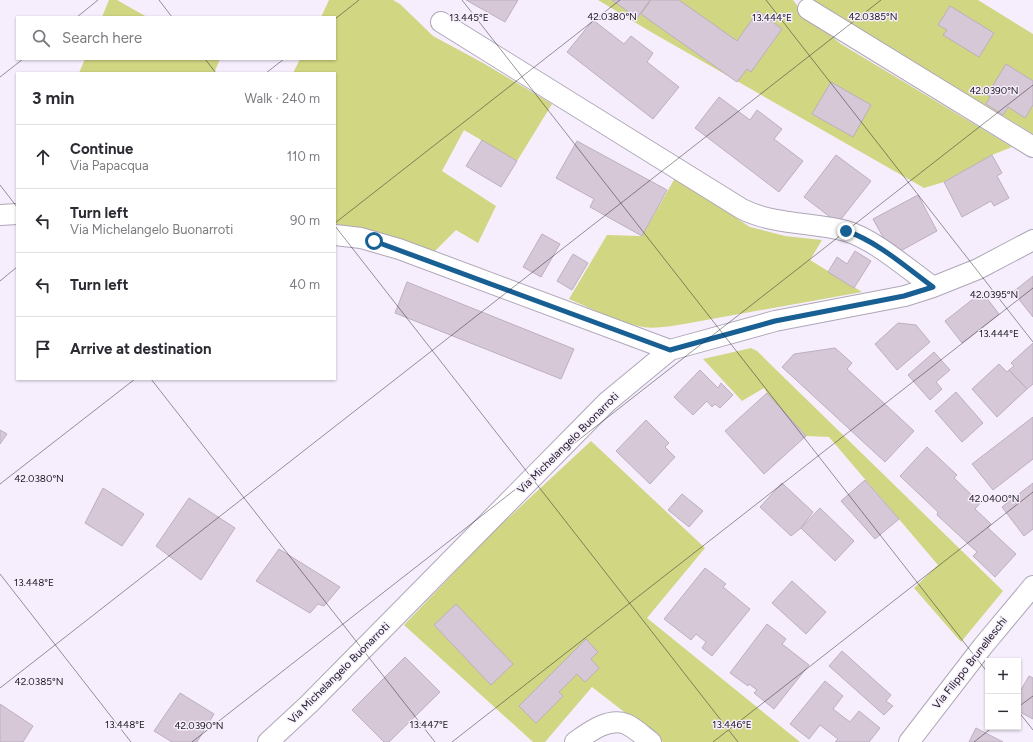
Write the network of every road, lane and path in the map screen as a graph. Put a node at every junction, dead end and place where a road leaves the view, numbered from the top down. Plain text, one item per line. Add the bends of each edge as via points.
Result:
1 (808, 9) dead end
2 (441, 22) dead end
3 (1033, 147) edge
4 (16, 214) edge
5 (0, 215) edge
6 (336, 235) edge
7 (1033, 240) edge
8 (933, 287) junction
9 (670, 350) junction
10 (1033, 586) edge
11 (268, 742) edge
12 (574, 742) edge
13 (651, 742) edge
14 (909, 742) edge

1 - 3 street
2 - 8 street via 742,209 758,216 857,235
4 - 5 street
6 - 9 street via 361,238 399,249
7 - 8 street, Via Michelangelo Buonarroti via 978,269
8 - 9 street, Via Michelangelo Buonarroti via 904,296 775,321
9 - 11 street, Via Michelangelo Buonarroti via 607,402 310,704
10 - 14 street, Via Filippo Brunelleschi
12 - 13 street via 603,725 620,723 626,724

